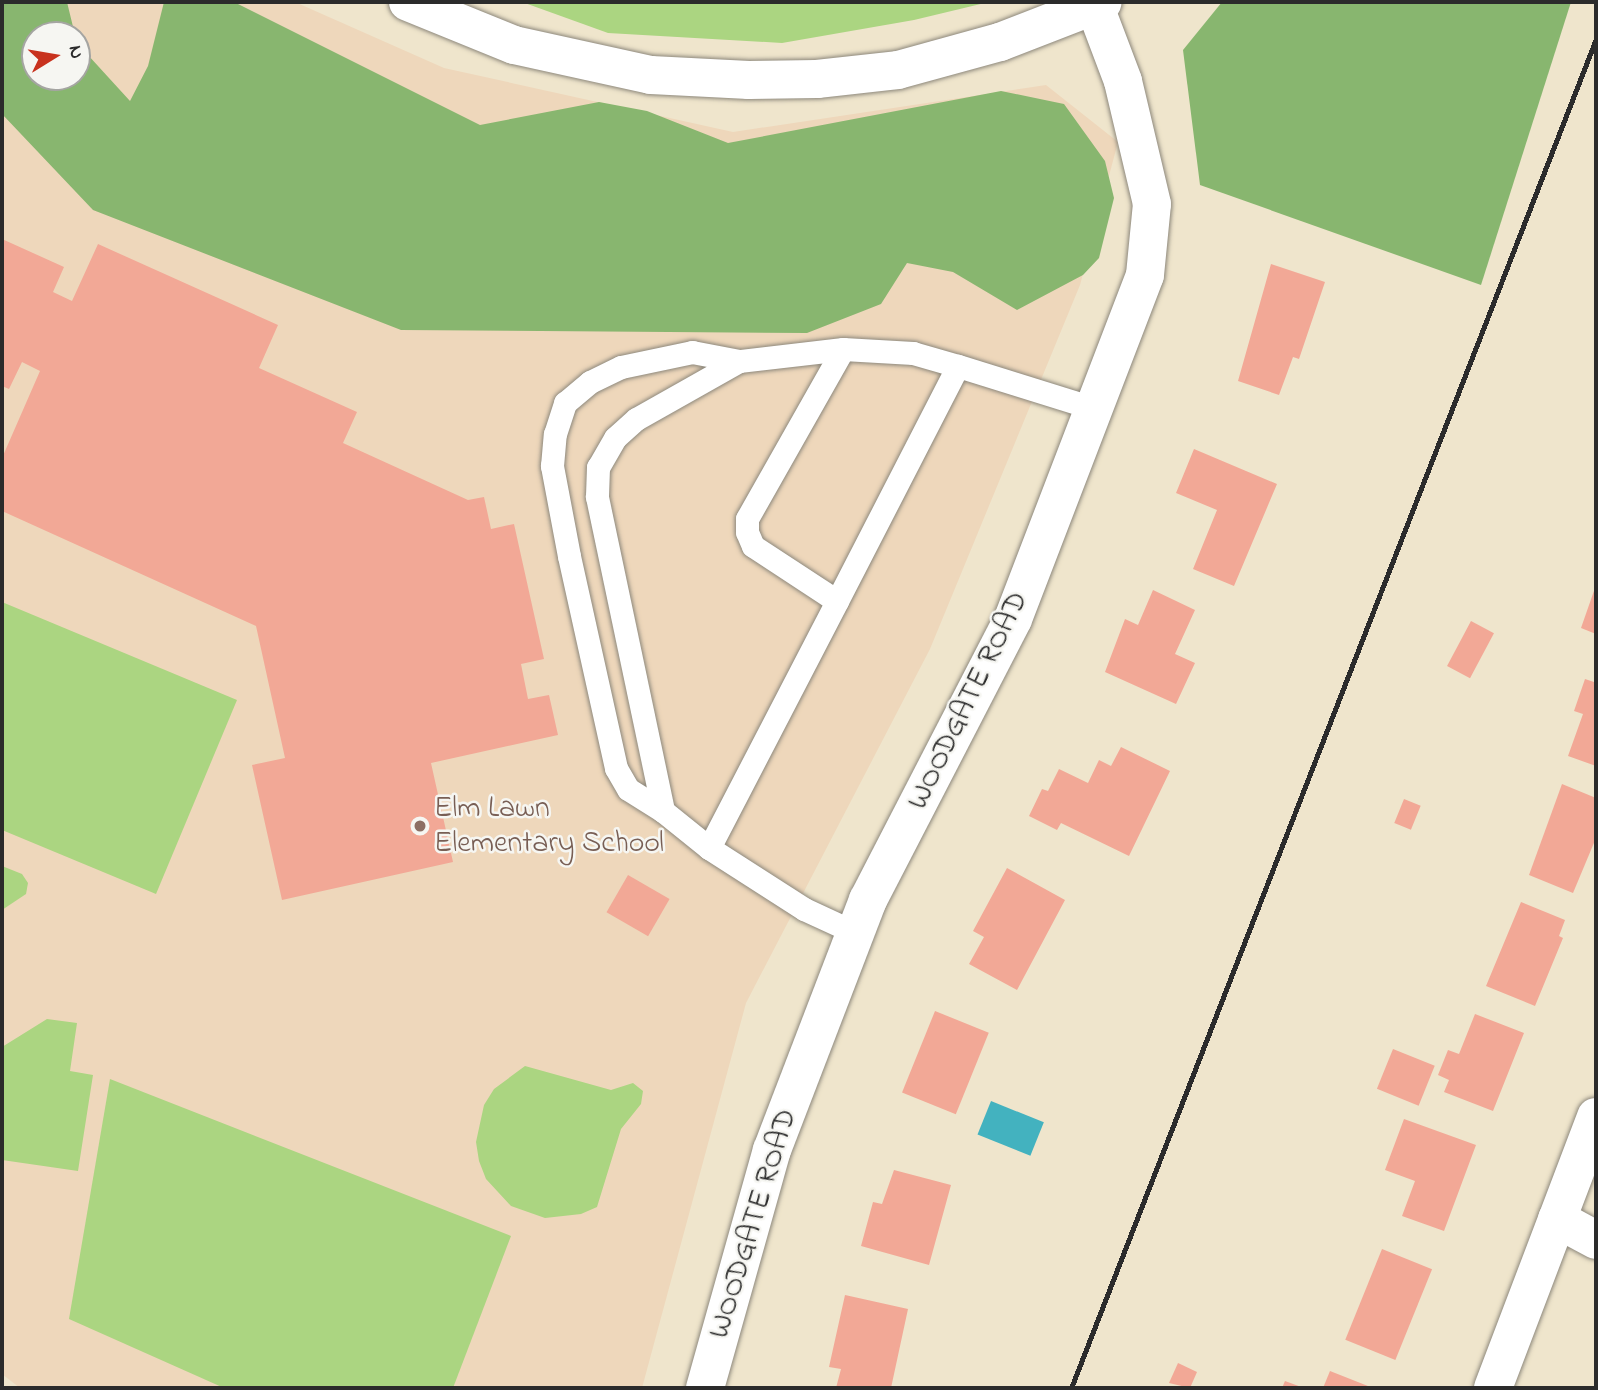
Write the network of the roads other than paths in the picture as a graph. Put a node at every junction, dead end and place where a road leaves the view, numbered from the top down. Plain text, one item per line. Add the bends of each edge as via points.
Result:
1 (408, 2) edge
2 (1099, 4) edge
3 (843, 349) junction
4 (739, 361) junction
5 (958, 366) junction
6 (1096, 410) junction
7 (837, 601) junction
8 (663, 811) junction
9 (709, 848) junction
10 (856, 933) junction
11 (1596, 1117) edge
12 (1557, 1219) junction
13 (1596, 1240) edge
14 (705, 1388) edge
15 (1493, 1388) edge

1 - 2 street via 514,45 651,75 749,80 817,79 898,70 1000,41
2 - 6 street, WOODGATE ROAD via 1152,204 1145,275
3 - 4 lane
3 - 5 lane via 913,353
3 - 7 lane via 747,519 753,546
4 - 8 lane via 636,419 615,438 598,467 604,544
4 - 8 lane via 692,352 621,367 590,382 565,403 555,433 552,466 616,768 628,789
5 - 6 lane
5 - 7 lane
6 - 10 street, WOODGATE ROAD via 1013,619
7 - 9 lane
8 - 9 lane
9 - 10 lane via 804,909
10 - 14 street, WOODGATE ROAD via 772,1150
11 - 12 street
12 - 13 street
12 - 15 street

